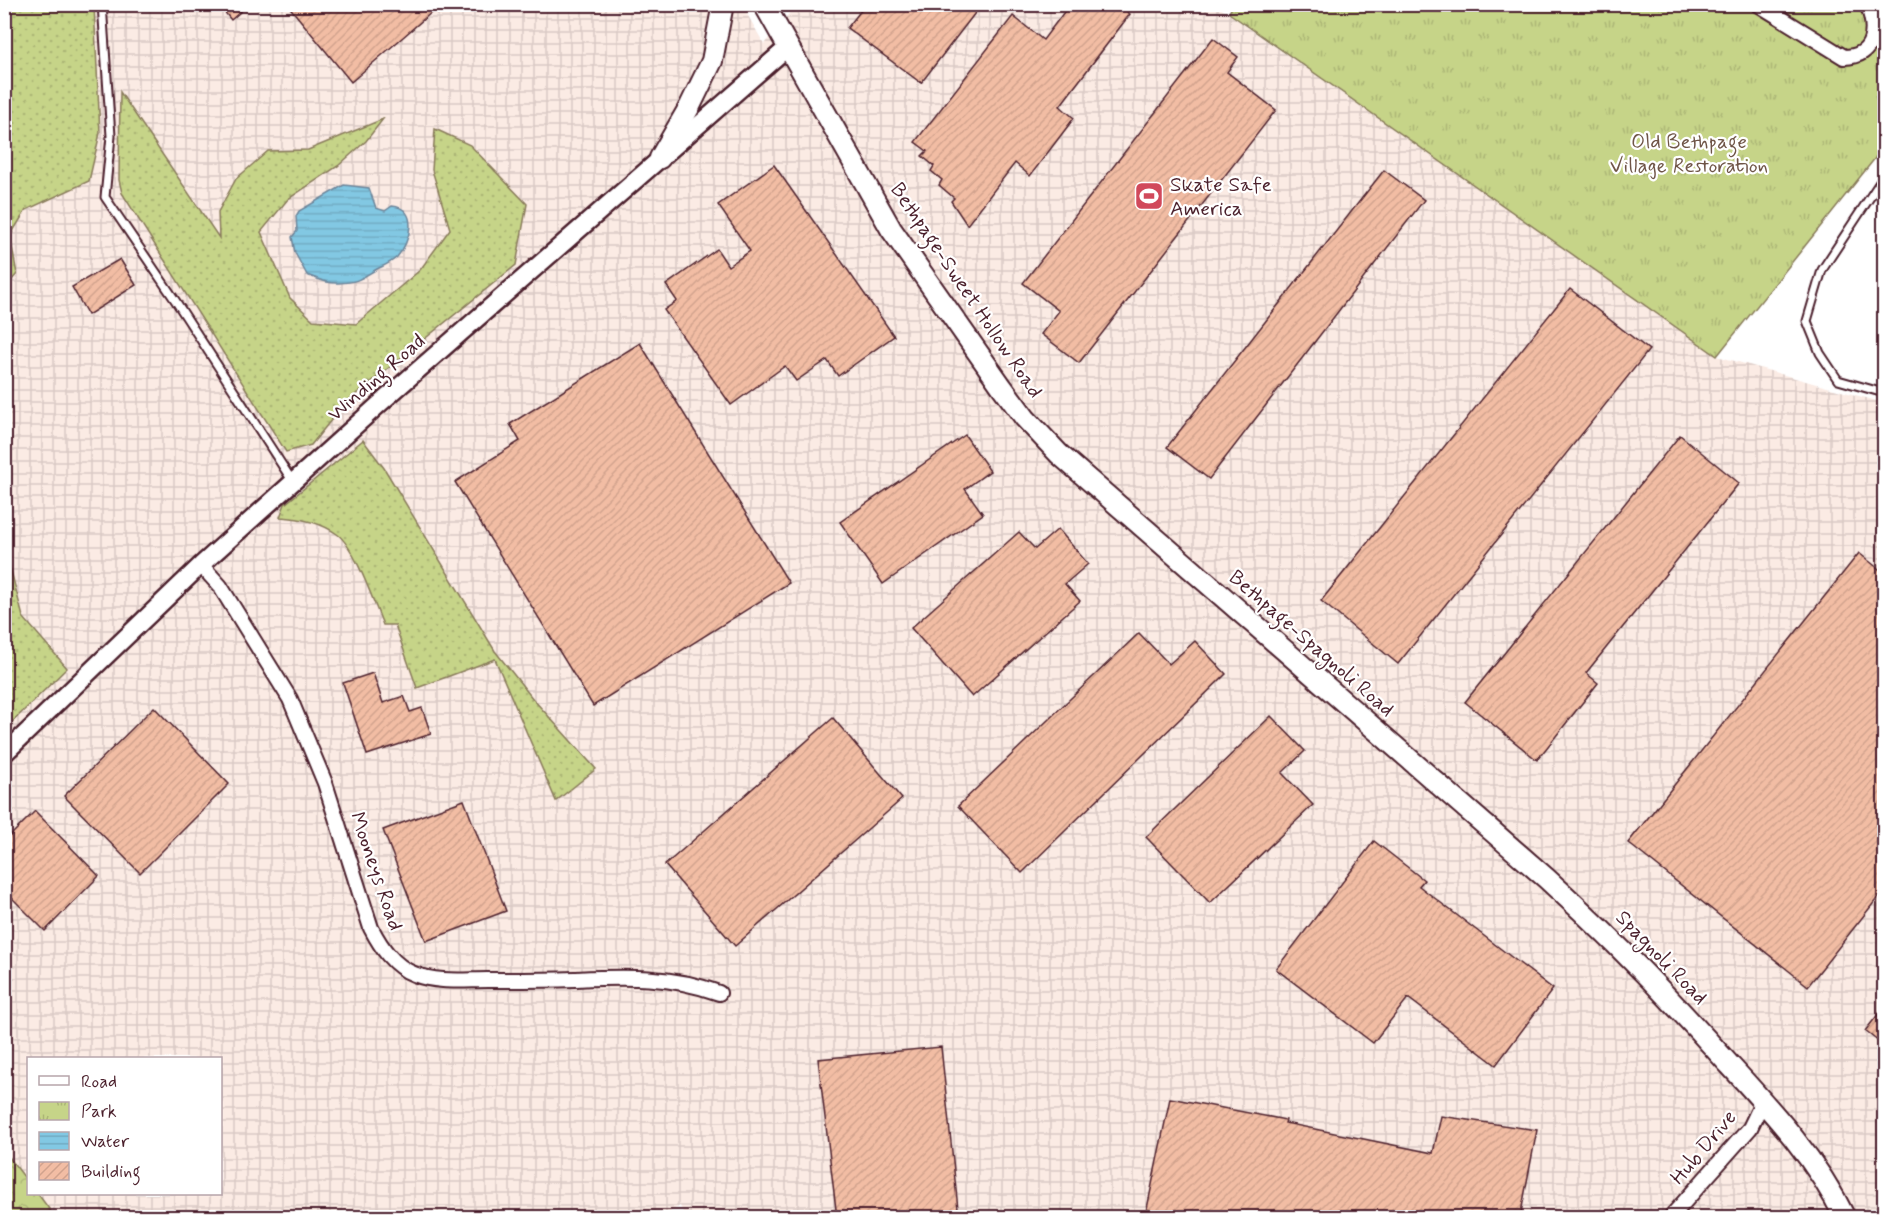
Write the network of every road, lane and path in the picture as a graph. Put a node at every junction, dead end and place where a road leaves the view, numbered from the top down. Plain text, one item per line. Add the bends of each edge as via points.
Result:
1 (102, 4) edge
2 (723, 4) edge
3 (765, 4) edge
4 (1758, 4) edge
5 (1867, 4) edge
6 (788, 47) junction
7 (660, 158) junction
8 (1884, 176) edge
9 (1884, 393) edge
10 (292, 482) junction
11 (1181, 561) joint
12 (201, 565) junction
13 (4, 754) edge
14 (1410, 761) joint
15 (719, 993) dead end
16 (1763, 1101) junction
17 (1670, 1218) edge
18 (1845, 1218) edge

1 - 10 lane via 111,136 105,197
2 - 7 main road via 712,61
3 - 6 main road, Bethpage-Sweet Hollow Road
4 - 5 street via 1844,57 1856,57 1873,36 1874,21
6 - 7 street, Winding Road
6 - 11 main road, Bethpage-Sweet Hollow Road via 891,229 1025,418 1059,454
7 - 10 street, Winding Road
8 - 9 lane via 1822,270 1807,321 1820,353 1838,380
10 - 12 street, Winding Road
11 - 14 main road, Bethpage-Spagnoli Road
12 - 13 street, Winding Road
12 - 15 street, Mooneys Road via 220,586 290,699 326,783 371,928 394,962 412,974 435,980 642,977
14 - 16 main road, Spagnoli Road via 1593,921
16 - 17 street, Hub Drive via 1750,1128
16 - 18 main road, Spagnoli Road via 1804,1150

